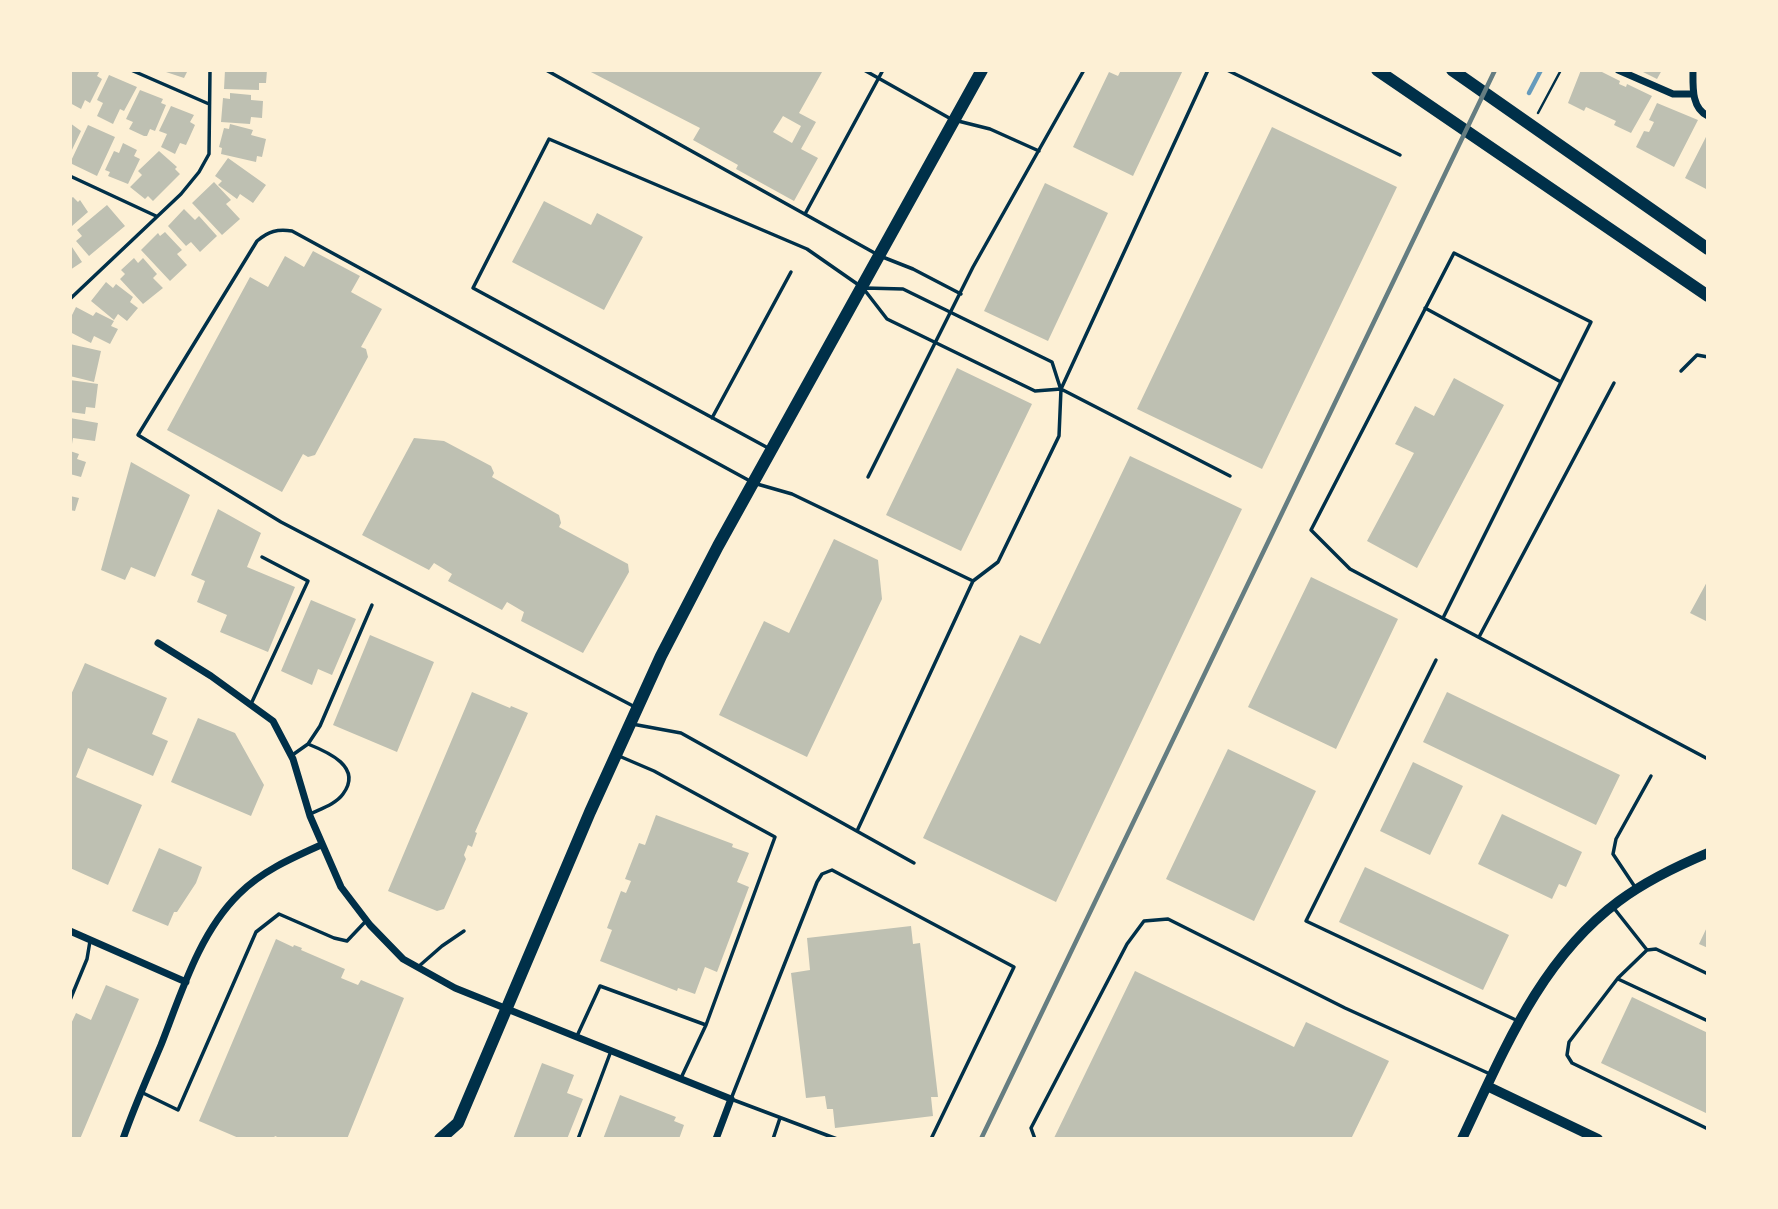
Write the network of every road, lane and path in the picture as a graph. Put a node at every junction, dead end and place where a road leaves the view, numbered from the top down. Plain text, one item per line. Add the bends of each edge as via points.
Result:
1 (131, 70) edge
2 (210, 70) edge
3 (546, 70) edge
4 (864, 70) edge
5 (883, 70) edge
6 (982, 70) edge
7 (1084, 70) edge
8 (1208, 70) edge
9 (1227, 70) edge
10 (1377, 70) edge
11 (1452, 70) edge
12 (1561, 70) edge
13 (1618, 70) edge
14 (1693, 70) edge
15 (879, 78) junction
16 (1692, 94) junction
17 (209, 104) junction
18 (1708, 116) edge
19 (954, 120) junction
20 (1531, 125) junction
21 (1039, 151) junction
22 (1400, 155) dead end
23 (70, 176) edge
24 (805, 214) junction
25 (156, 216) junction
26 (1708, 248) edge
27 (880, 256) junction
28 (791, 272) dead end
29 (863, 288) junction
30 (961, 294) junction
31 (1708, 296) edge
32 (70, 299) edge
33 (1425, 308) junction
34 (950, 312) junction
35 (935, 343) junction
36 (1708, 357) edge
37 (1681, 371) dead end
38 (1561, 382) junction
39 (1614, 383) dead end
40 (1061, 389) junction
41 (712, 418) junction
42 (772, 450) junction
43 (1230, 476) dead end
44 (868, 477) dead end
45 (754, 483) junction
46 (261, 557) dead end
47 (973, 581) junction
48 (372, 605) dead end
49 (1443, 618) junction
50 (1479, 637) junction
51 (158, 643) dead end
52 (1436, 660) dead end
53 (251, 705) junction
54 (637, 708) junction
55 (630, 724) junction
56 (308, 744) junction
57 (616, 754) junction
58 (292, 755) junction
59 (1708, 759) edge
60 (1651, 776) dead end
61 (309, 815) junction
62 (857, 831) junction
63 (321, 845) junction
64 (1708, 853) edge
65 (914, 863) dead end
66 (1637, 890) junction
67 (1613, 906) junction
68 (367, 920) junction
69 (70, 931) edge
70 (464, 932) dead end
71 (90, 939) junction
72 (1647, 950) junction
73 (418, 967) junction
74 (1708, 974) edge
75 (1618, 978) junction
76 (186, 982) junction
77 (70, 1000) edge
78 (505, 1008) junction
79 (1708, 1021) edge
80 (1518, 1022) junction
81 (706, 1025) junction
82 (577, 1036) junction
83 (611, 1049) junction
84 (1492, 1075) junction
85 (681, 1078) junction
86 (1487, 1086) junction
87 (141, 1092) junction
88 (731, 1099) junction
89 (780, 1118) junction
90 (458, 1123) junction
91 (1708, 1129) edge
92 (123, 1139) edge
93 (440, 1139) edge
94 (460, 1139) edge
95 (578, 1139) edge
96 (716, 1139) edge
97 (773, 1139) edge
98 (837, 1139) edge
99 (931, 1139) edge
100 (1035, 1139) edge
101 (1462, 1139) edge
102 (1598, 1139) edge

1 - 17 lane
2 - 17 lane
3 - 24 lane
4 - 15 lane
5 - 15 lane
6 - 19 main road
7 - 21 lane
8 - 40 lane
9 - 22 lane
10 - 31 main road
11 - 20 main road
12 - 20 path
13 - 16 street via 1673,94
14 - 16 street
15 - 19 lane
15 - 24 lane
16 - 18 street
17 - 25 lane via 209,154 181,194
19 - 21 lane via 990,129
19 - 27 main road
20 - 26 main road
21 - 30 lane
23 - 25 lane
24 - 27 lane
25 - 32 lane
27 - 29 main road
27 - 30 lane
28 - 41 lane
29 - 34 lane via 903,289
29 - 35 lane via 887,319
29 - 41 lane via 807,249 549,139 473,288
29 - 42 main road
30 - 34 lane
33 - 38 lane
33 - 38 lane via 1454,253 1591,322
33 - 49 lane via 1311,530 1350,569
34 - 35 lane
34 - 40 lane via 1052,362
35 - 40 lane via 1035,391
35 - 44 lane
36 - 37 lane via 1697,355
38 - 49 lane
39 - 50 lane
40 - 43 lane
40 - 47 lane via 1059,436 998,562
41 - 42 lane
42 - 45 main road
45 - 47 lane via 792,494
45 - 54 main road
45 - 54 lane via 292,232 277,230 257,241 138,435 292,527
46 - 53 lane via 308,581
47 - 62 lane
48 - 56 lane
49 - 50 lane
50 - 59 lane
51 - 53 street
52 - 80 lane via 1306,921
53 - 58 street via 273,721
54 - 55 main road
55 - 57 main road
55 - 62 lane via 681,733
56 - 58 lane
56 - 61 lane via 329,752 346,766 349,779 344,793
57 - 78 main road
57 - 81 lane via 775,837
58 - 61 street
60 - 66 lane via 1616,839 1613,853
61 - 63 street
62 - 65 lane
63 - 68 street via 341,887
63 - 76 street via 257,878 239,894 209,934
64 - 66 street
66 - 67 street
67 - 72 lane
67 - 80 street via 1552,968
68 - 73 street via 402,958
68 - 87 lane via 347,941 279,914 265,923 256,932 178,1110
69 - 71 street
70 - 73 lane
71 - 76 street
71 - 77 lane
72 - 74 lane via 1656,949
72 - 75 lane
73 - 78 street
75 - 79 lane
75 - 91 lane via 1569,1042 1567,1055 1572,1063
76 - 87 street
78 - 82 street
78 - 90 main road
80 - 84 street
81 - 82 lane via 600,986
81 - 85 lane
82 - 83 street
83 - 85 street
83 - 95 lane
84 - 86 street
84 - 100 lane via 1168,919 1144,921 1127,944 1031,1128
85 - 88 street
86 - 101 street
86 - 102 street
87 - 92 street
88 - 89 lane
88 - 96 street
88 - 99 lane via 817,882 832,870 1014,967
89 - 97 lane
89 - 98 lane
90 - 93 main road
90 - 94 main road

